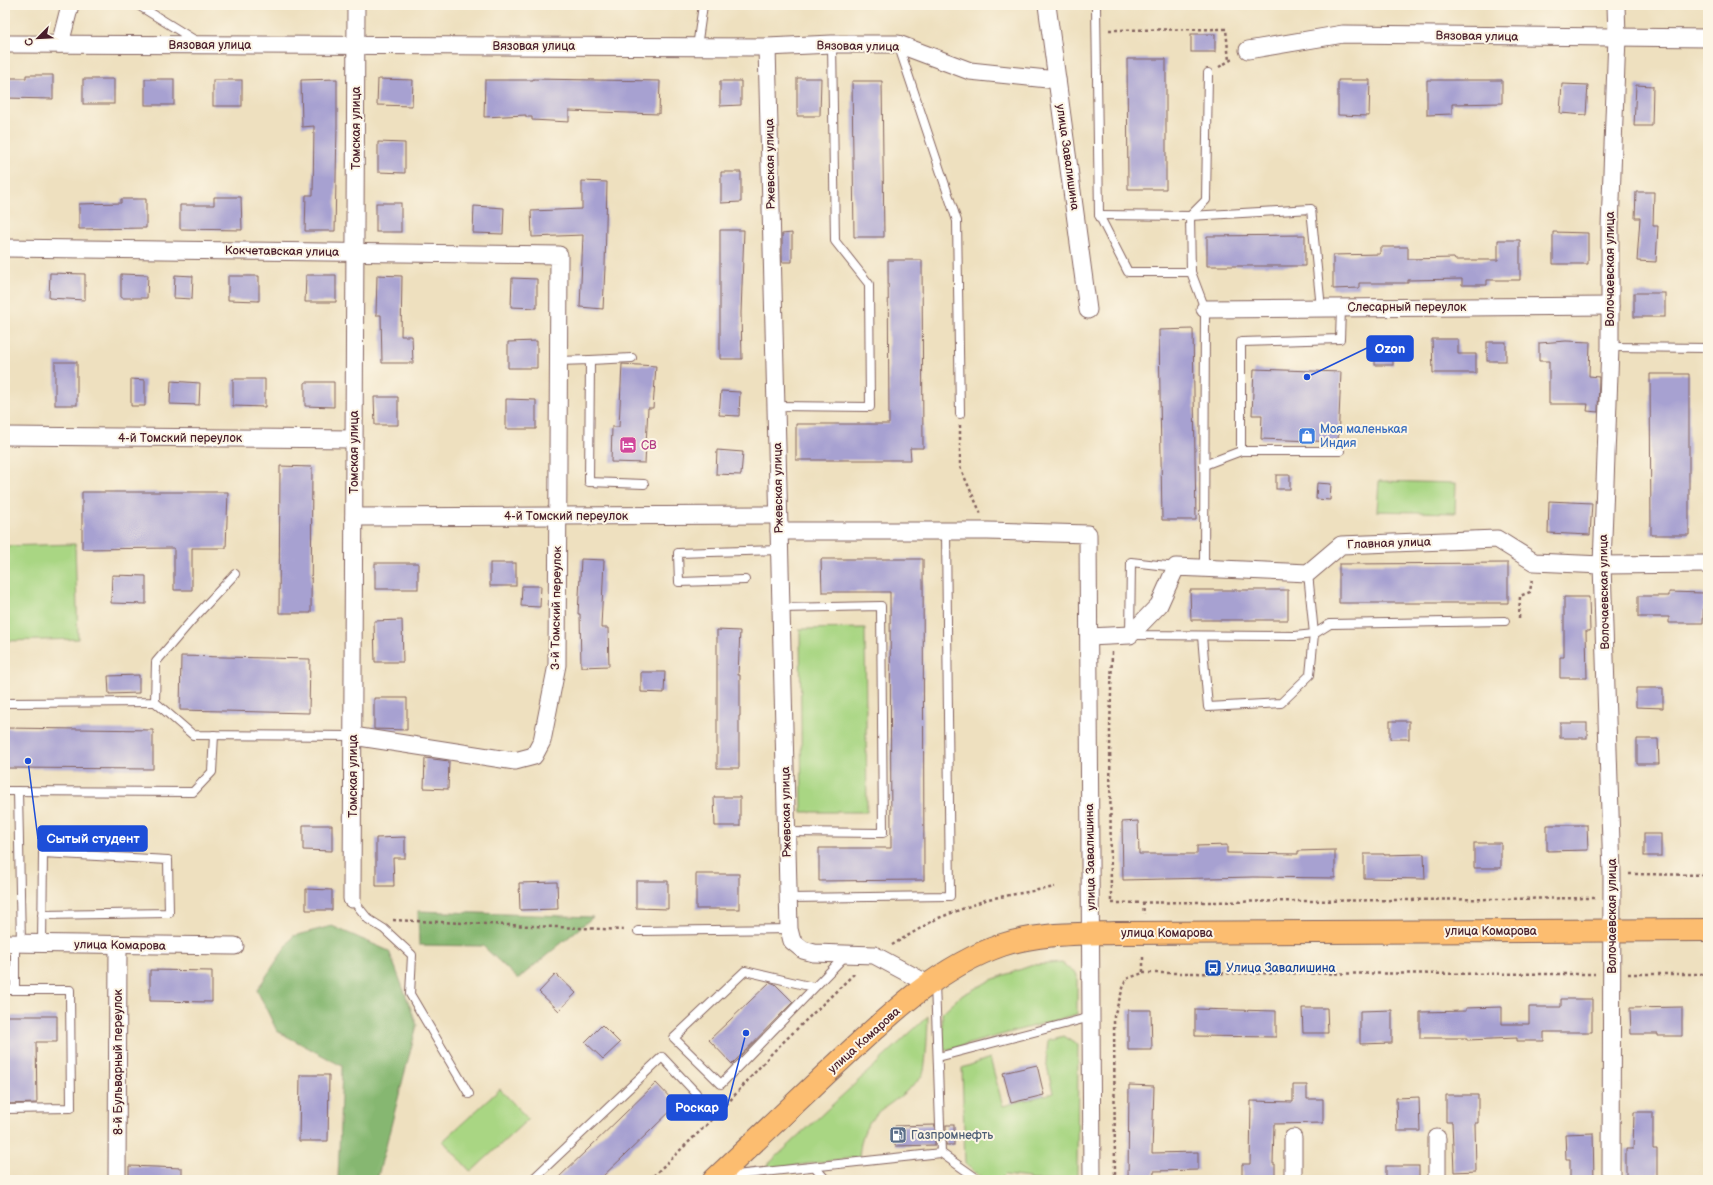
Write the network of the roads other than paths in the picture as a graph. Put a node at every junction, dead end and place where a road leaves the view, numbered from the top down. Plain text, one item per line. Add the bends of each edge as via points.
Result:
1 (70, 5) edge
2 (138, 5) edge
3 (356, 5) edge
4 (703, 5) edge
5 (1047, 5) edge
6 (1616, 5) edge
7 (1096, 7) dead end
8 (1616, 37) junction
9 (1708, 38) edge
10 (5, 44) edge
11 (60, 44) junction
12 (832, 44) junction
13 (898, 44) junction
14 (202, 45) junction
15 (356, 45) junction
16 (697, 47) junction
17 (767, 47) junction
18 (1248, 50) road end
19 (1208, 73) road end
20 (1057, 80) junction
21 (1099, 214) junction
22 (1190, 216) junction
23 (5, 248) edge
24 (355, 252) junction
25 (559, 255) joint
26 (1191, 272) junction
27 (1610, 306) junction
28 (1321, 308) junction
29 (1341, 308) junction
30 (1205, 309) junction
31 (1088, 310) dead end
32 (1610, 347) junction
33 (1708, 348) edge
34 (632, 358) dead end
35 (590, 360) junction
36 (558, 361) junction
37 (776, 406) junction
38 (960, 414) road end
39 (5, 436) edge
40 (354, 439) junction
41 (1241, 451) junction
42 (1340, 451) dead end
43 (1204, 465) junction
44 (644, 484) dead end
45 (557, 516) junction
46 (354, 517) junction
47 (779, 523) junction
48 (946, 532) junction
49 (1088, 534) joint
50 (779, 550) junction
51 (1708, 564) edge
52 (1602, 565) junction
53 (1176, 566) junction
54 (1204, 568) junction
55 (1308, 573) junction
56 (235, 574) dead end
57 (745, 580) dead end
58 (781, 608) junction
59 (1505, 621) road end
60 (1314, 634) junction
61 (1130, 635) junction
62 (1202, 636) junction
63 (1089, 637) junction
64 (155, 702) junction
65 (5, 704) edge
66 (214, 735) junction
67 (353, 736) junction
68 (5, 791) edge
69 (18, 791) junction
70 (786, 832) junction
71 (788, 898) junction
72 (352, 899) joint
73 (42, 915) junction
74 (789, 930) junction
75 (1612, 930) junction
76 (1708, 930) edge
77 (638, 931) road end
78 (1090, 934) junction
79 (13, 944) edge
80 (42, 944) junction
81 (118, 945) junction
82 (236, 946) dead end
83 (846, 955) junction
84 (931, 981) junction
85 (813, 987) junction
86 (5, 990) edge
87 (15, 990) junction
88 (1091, 1017) junction
89 (938, 1057) junction
90 (696, 1093) dead end
91 (469, 1094) dead end
92 (5, 1109) edge
93 (1293, 1138) dead end
94 (1437, 1138) dead end
95 (941, 1153) junction
96 (815, 1166) junction
97 (716, 1179) edge
98 (117, 1180) edge
99 (532, 1180) edge
100 (826, 1180) edge
101 (978, 1180) edge
102 (1092, 1180) edge
103 (1293, 1180) edge
104 (1437, 1180) edge
105 (1611, 1180) edge

1 - 11 street
2 - 14 lane
3 - 15 street, Томская улица
4 - 16 lane
5 - 20 street, улица Завалишина
6 - 8 street, Волочаевская улица
7 - 21 lane
8 - 9 street, Вязовая улица
8 - 18 street, Вязовая улица via 1343,34
8 - 27 street, Волочаевская улица
10 - 11 street, Вязовая улица
11 - 14 street, Вязовая улица
12 - 13 street, Вязовая улица
12 - 17 street, Вязовая улица
12 - 37 lane via 835,241 869,284 870,407
13 - 20 street, Вязовая улица via 970,71
13 - 38 lane via 957,221
14 - 15 street, Вязовая улица
15 - 16 street, Вязовая улица
15 - 24 street, Томская улица
16 - 17 street, Вязовая улица
17 - 37 street, Ржевская улица
19 - 22 lane via 1206,200
20 - 31 street, улица Завалишина
21 - 22 lane
21 - 26 lane via 1128,272
22 - 26 lane
22 - 28 lane via 1311,209
23 - 24 street, Кокчетавская улица
24 - 25 street, Кокчетавская улица
24 - 40 street, Томская улица
25 - 36 street, 3-й Томский переулок
26 - 30 lane
27 - 29 street, Слесарный переулок
27 - 32 street, Волочаевская улица
28 - 29 street, Слесарный переулок
28 - 30 street, Слесарный переулок
29 - 41 lane via 1340,339 1241,342
30 - 43 lane
32 - 33 lane
32 - 52 street, Волочаевская улица
34 - 35 lane
35 - 36 lane
35 - 44 lane via 589,482
36 - 45 street, 3-й Томский переулок
37 - 47 street, Ржевская улица
39 - 40 street, 4-й Томский переулок
40 - 46 street, Томская улица
41 - 42 lane
41 - 43 lane
43 - 54 lane
45 - 46 street, 4-й Томский переулок
45 - 47 street, 4-й Томский переулок
45 - 67 street, 3-й Томский переулок via 556,665 542,741 534,756 515,761
46 - 67 street, Томская улица
47 - 48 street, 4-й Томский переулок
47 - 50 street, Ржевская улица
48 - 49 street, 4-й Томский переулок
48 - 71 lane via 950,896
49 - 63 street, улица Завалишина
50 - 57 lane via 678,553 679,582
50 - 58 street, Ржевская улица
51 - 52 street, Главная улица
52 - 55 street, Главная улица via 1534,562 1498,540 1341,545
52 - 75 street, Волочаевская улица
53 - 54 street
53 - 61 street via 1159,605
53 - 61 lane via 1131,562
54 - 55 street
55 - 60 lane
56 - 64 lane via 156,662
58 - 70 street, Ржевская улица
58 - 70 lane via 882,606 883,833
59 - 60 lane via 1330,624
60 - 62 lane
60 - 62 lane via 1310,675 1281,703 1208,707
61 - 62 lane
61 - 63 street
63 - 78 street, улица Завалишина
64 - 65 lane
64 - 66 lane, 3-й Томский переулок via 193,735
66 - 67 lane, 3-й Томский переулок
66 - 69 lane via 212,772 193,792
67 - 72 street, Томская улица
68 - 69 lane
69 - 79 lane
70 - 71 street, Ржевская улица
71 - 74 street, Ржевская улица
72 - 91 lane via 368,919 384,929 412,955 410,994
73 - 73 lane via 43,853 168,860 169,913
73 - 80 lane
74 - 77 lane
74 - 83 street via 792,941 803,950
75 - 76 main road, улица Комарова
75 - 78 main road, улица Комарова
75 - 105 street, Волочаевская улица
78 - 84 main road, улица Комарова via 1044,936 1003,945 972,957
78 - 88 street, улица Завалишина
79 - 80 street, улица Комарова
79 - 87 lane
80 - 81 street, улица Комарова
81 - 82 street, улица Комарова
81 - 98 street, 8-й Бульварный переулок
83 - 84 street via 874,956
83 - 85 lane
84 - 89 lane
84 - 97 main road, улица Комарова via 866,1037
85 - 85 lane via 745,971 674,1038 721,1084
86 - 87 lane
87 - 92 lane via 70,990 71,1108
88 - 89 lane
88 - 102 street, улица Завалишина
89 - 95 lane
90 - 99 lane via 662,1057
93 - 103 street
94 - 104 street
95 - 96 lane
95 - 101 lane
96 - 97 lane
96 - 100 lane

